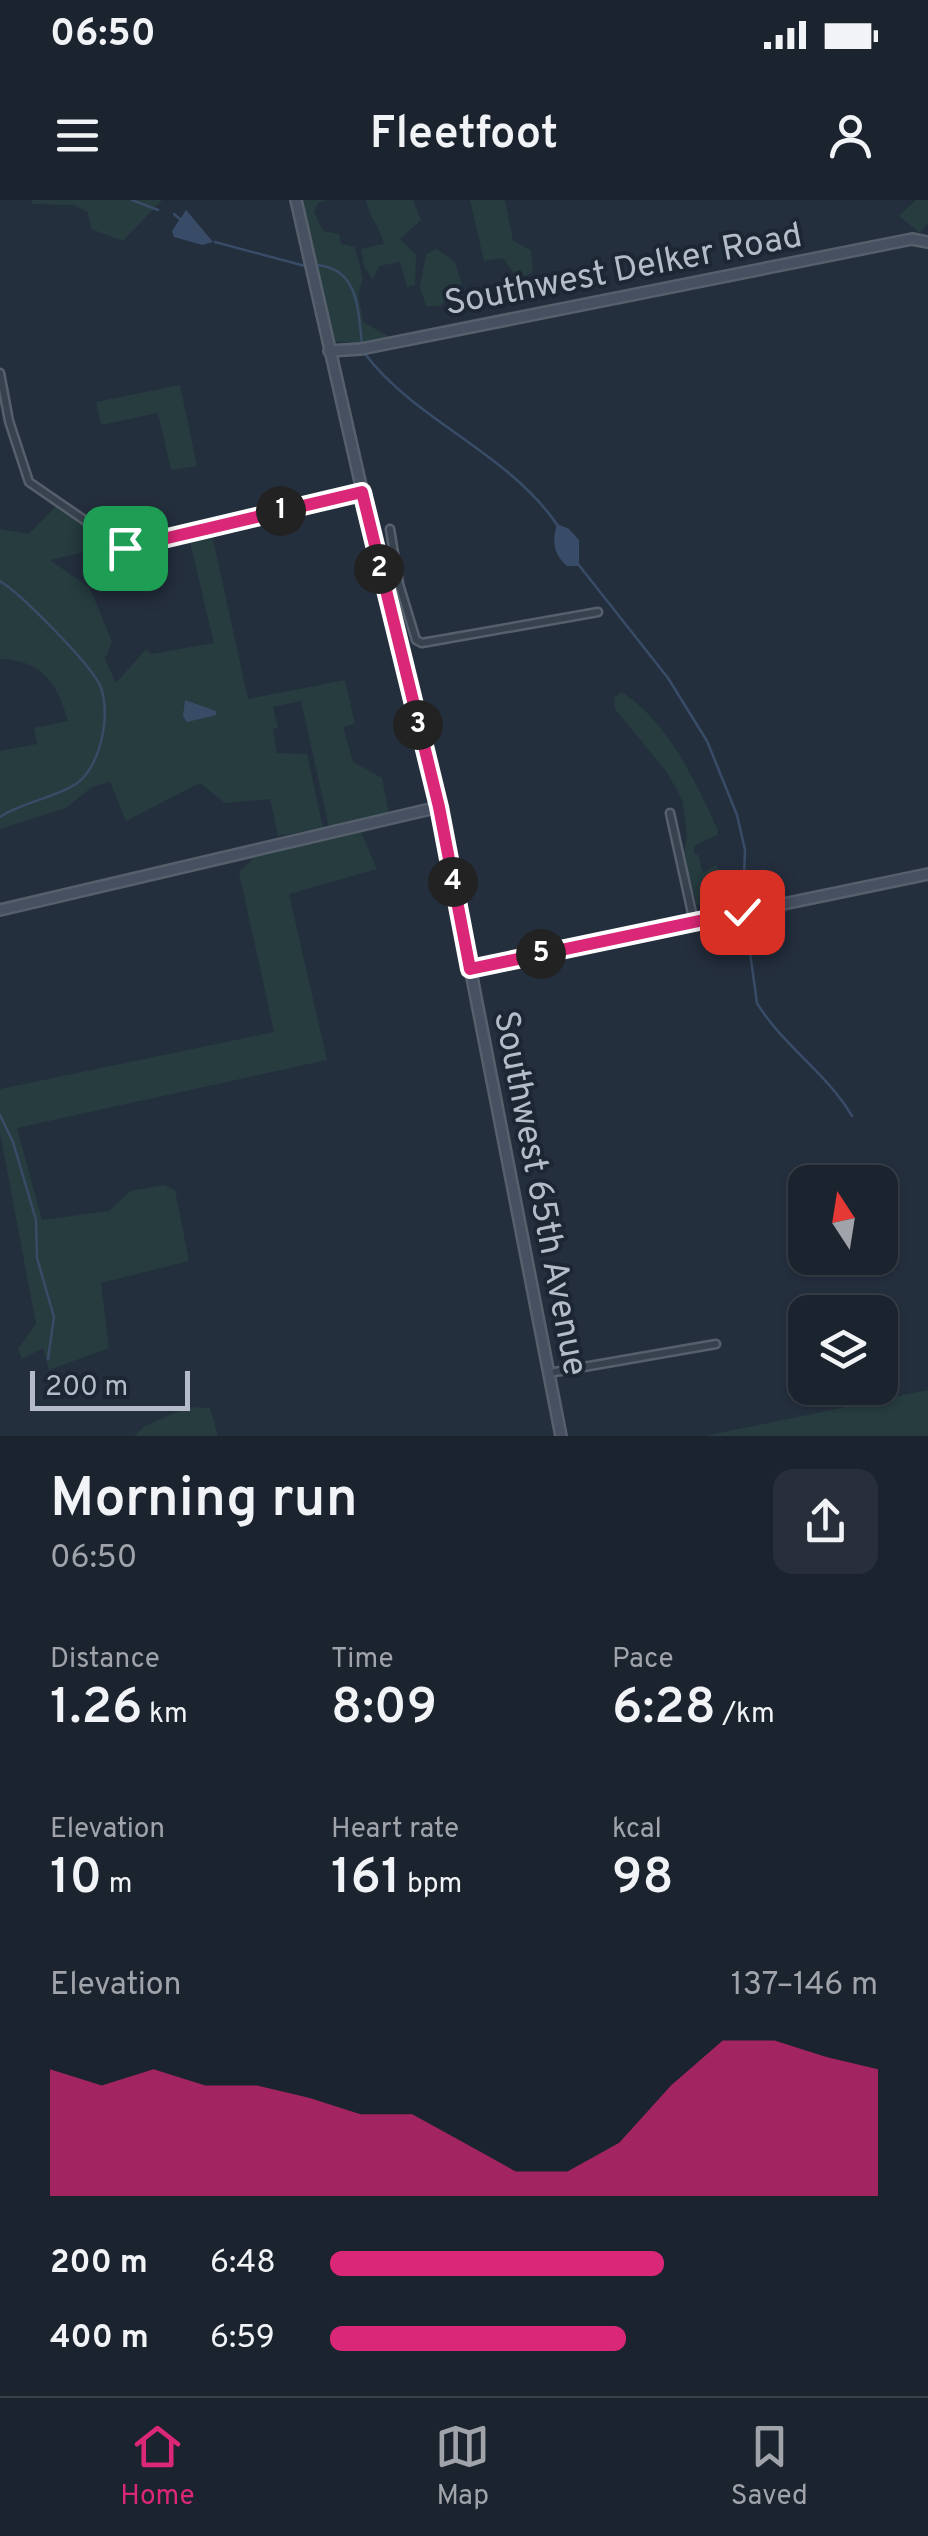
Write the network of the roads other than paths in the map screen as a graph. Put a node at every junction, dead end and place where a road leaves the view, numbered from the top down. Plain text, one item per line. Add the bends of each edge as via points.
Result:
1 (296, 200) edge
2 (928, 242) edge
3 (329, 351) junction
4 (0, 373) edge
5 (362, 492) junction
6 (390, 528) dead end
7 (400, 584) junction
8 (384, 587) junction
9 (598, 612) dead end
10 (439, 807) junction
11 (670, 813) dead end
12 (928, 874) edge
13 (0, 910) edge
14 (694, 922) junction
15 (470, 969) junction
16 (716, 1344) dead end
17 (549, 1373) junction
18 (561, 1436) edge

1 - 3 street, Southwest 65th Avenue
2 - 3 street, Southwest Delker Road via 912,239
3 - 5 street, Southwest 65th Avenue
4 - 5 street via 28,482 125,548
5 - 8 street, Southwest 65th Avenue
6 - 7 street
7 - 8 street
7 - 9 street via 412,634 422,642
8 - 10 street, Southwest 65th Avenue
10 - 13 street
10 - 15 street, Southwest 65th Avenue
11 - 14 street
12 - 14 street
14 - 15 street
15 - 17 street, Southwest 65th Avenue
16 - 17 street
17 - 18 street, Southwest 65th Avenue

